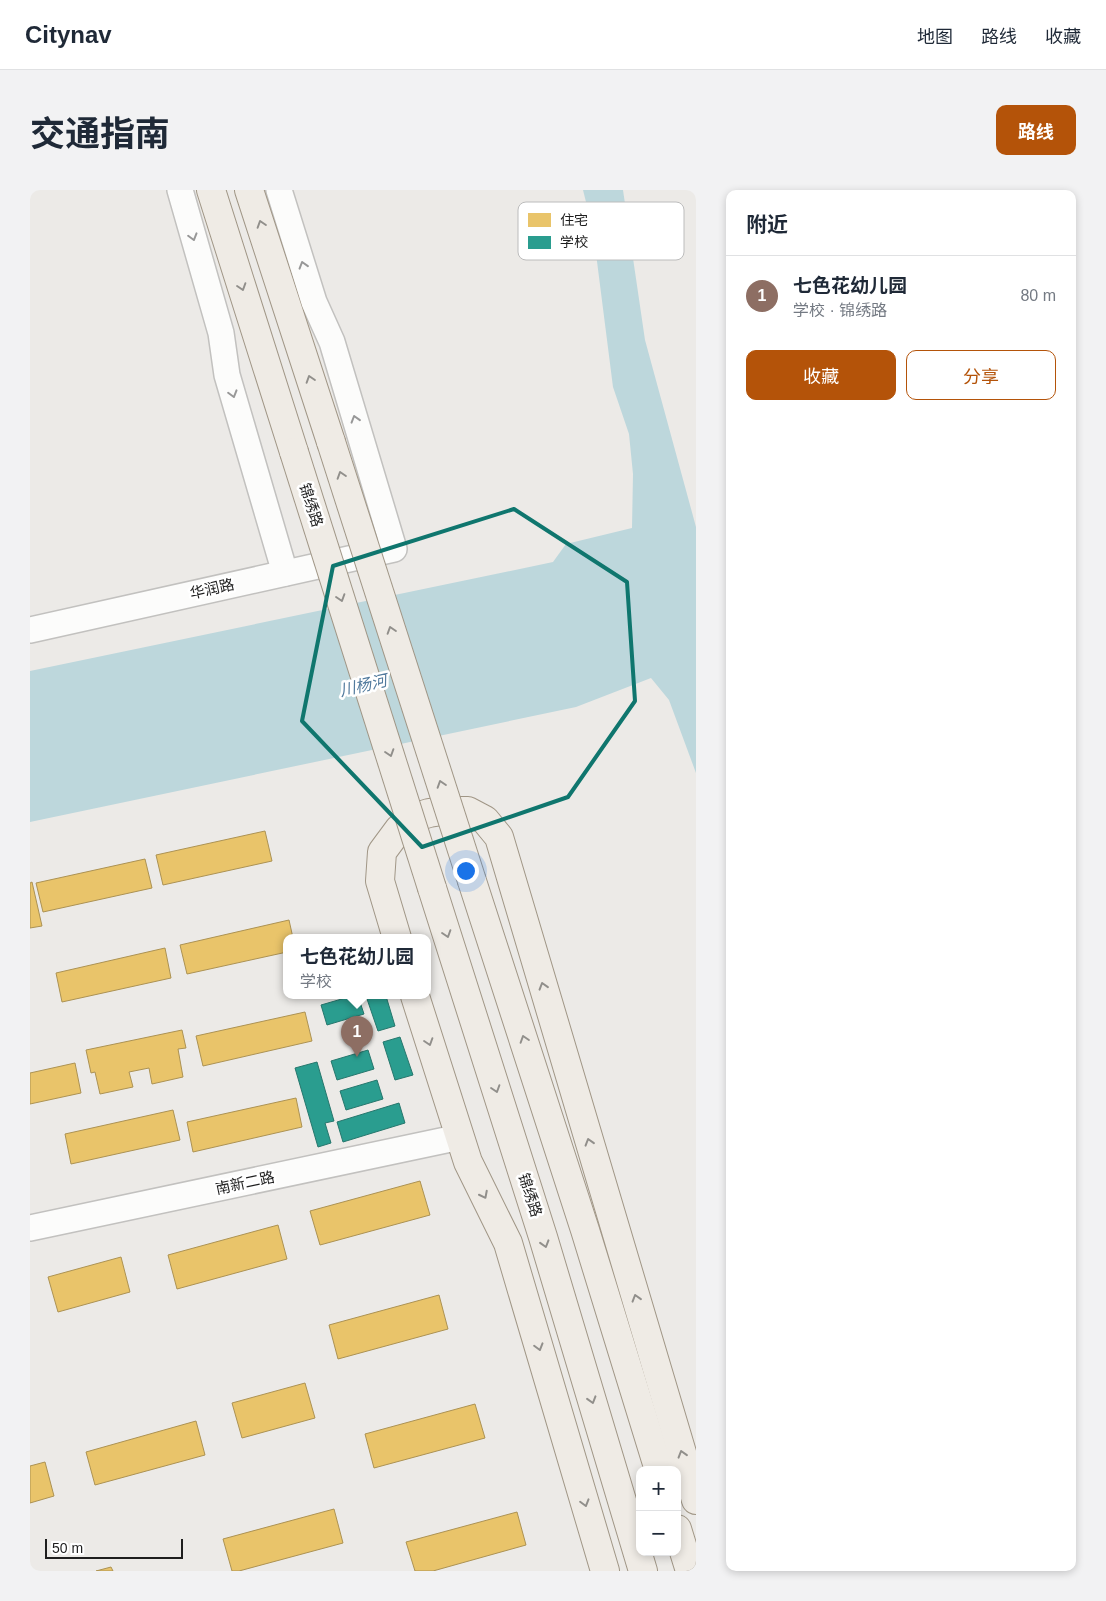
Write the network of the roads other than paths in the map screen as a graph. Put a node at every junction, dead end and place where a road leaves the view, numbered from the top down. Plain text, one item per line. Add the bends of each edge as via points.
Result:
1 (180, 190) edge
2 (211, 190) edge
3 (249, 190) edge
4 (279, 190) edge
5 (285, 573) junction
6 (30, 630) edge
7 (396, 934) edge
8 (415, 999) edge
9 (460, 1137) junction
10 (30, 1228) edge
11 (658, 1466) edge
12 (696, 1500) edge
13 (681, 1542) edge
14 (605, 1571) edge
15 (644, 1571) edge
16 (690, 1571) edge

1 -> 5 street via 221,333 227,375
2 -> 15 main road, 锦绣路, bridge via 543,1237
11 -> 3 main road, bridge via 582,1220
5 -> 4 street, 华润路 via 394,549 332,342 314,302
5 - 6 street, 华润路
12 -> 7 main road via 499,837 485,820 468,811 442,811 416,817 399,829 382,852 380,881
8 -> 9 main road
9 - 10 street, 南新二路
9 -> 14 main road via 468,1162 508,1243
13 - 16 main road

